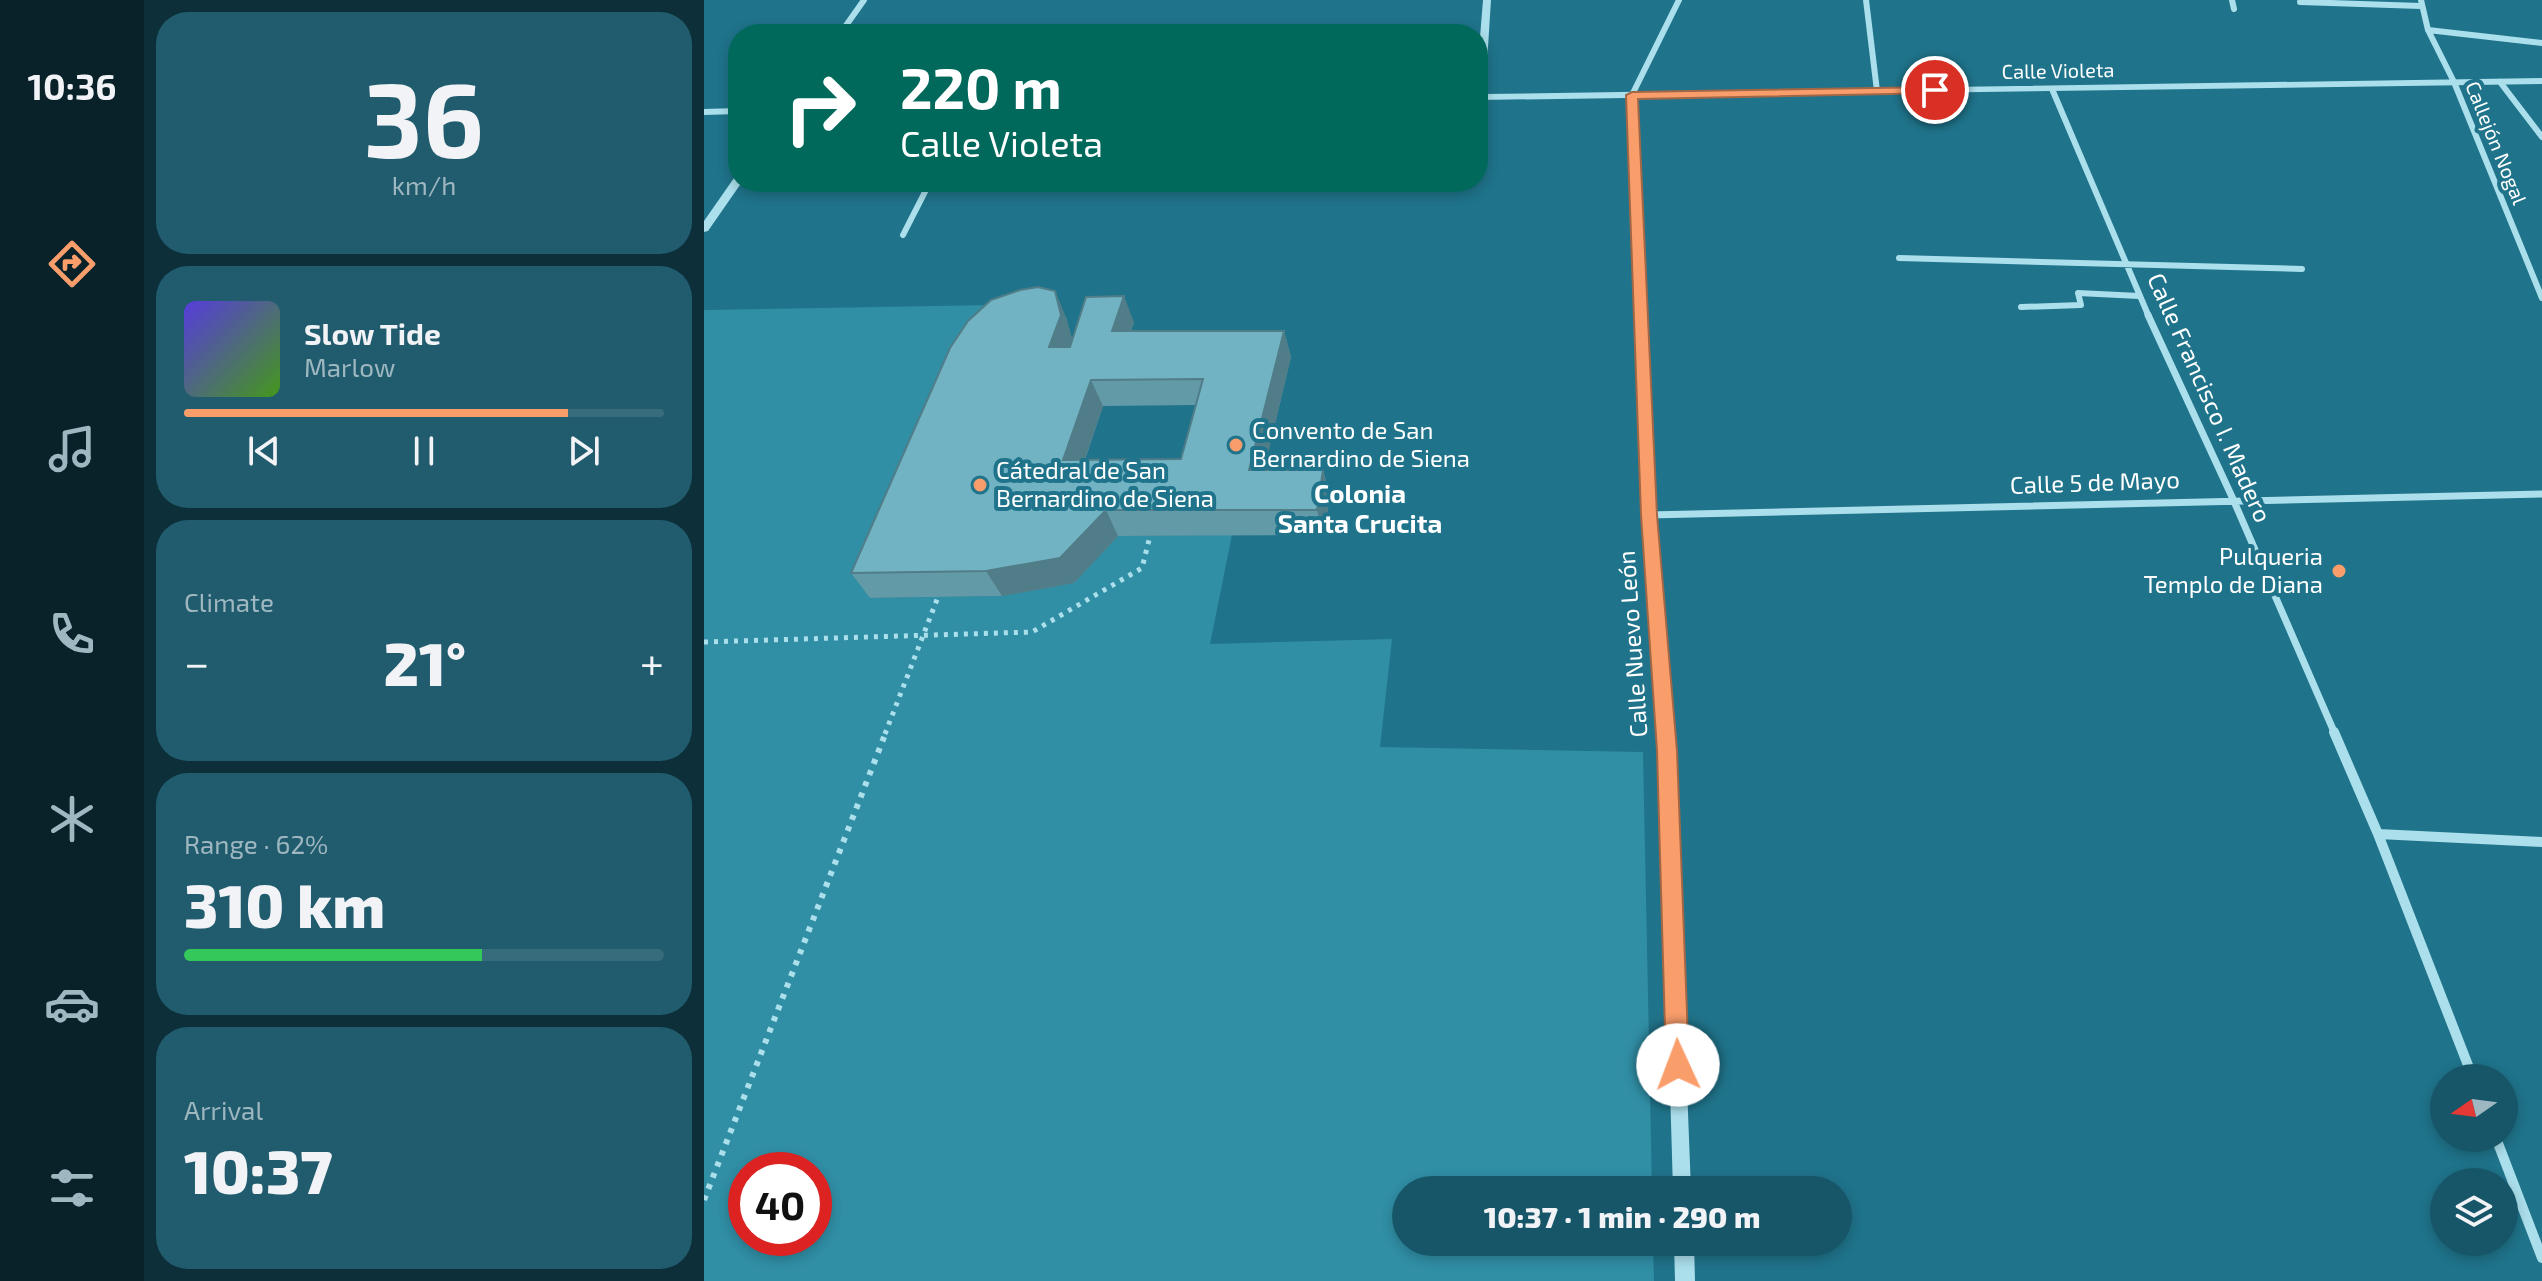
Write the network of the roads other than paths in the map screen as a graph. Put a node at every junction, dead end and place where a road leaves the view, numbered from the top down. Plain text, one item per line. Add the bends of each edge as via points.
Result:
1 (864, 0) edge
2 (1487, 0) edge
3 (1679, 0) edge
4 (1866, 0) edge
5 (2232, 0) edge
6 (2300, 2) dead end
7 (2421, 3) edge
8 (2234, 9) dead end
9 (847, 24) edge
10 (1485, 24) edge
11 (2428, 30) junction
12 (2542, 43) edge
13 (2542, 81) edge
14 (2454, 82) junction
15 (2500, 82) junction
16 (2052, 89) junction
17 (1877, 91) junction
18 (1632, 95) junction
19 (1488, 97) edge
20 (728, 111) edge
21 (704, 112) edge
22 (2542, 137) edge
23 (730, 192) edge
24 (925, 192) edge
25 (704, 229) edge
26 (903, 235) dead end
27 (1899, 258) dead end
28 (2129, 267) junction
29 (2302, 269) dead end
30 (2139, 296) junction
31 (2542, 298) edge
32 (2021, 307) dead end
33 (2542, 494) edge
34 (2233, 499) junction
35 (1649, 515) junction
36 (2378, 834) junction
37 (2542, 842) edge
38 (2468, 1064) edge
39 (2501, 1152) edge
40 (1682, 1176) edge
41 (1684, 1256) edge
42 (2542, 1258) edge
43 (1685, 1281) edge

1 - 9 street
2 - 10 street
3 - 18 street
4 - 17 street
5 - 8 street
6 - 7 street
7 - 11 street, Callejón Nogal
11 - 12 street
11 - 14 street, Callejón Nogal
13 - 15 street, Calle Violeta
14 - 15 street, Calle Violeta
14 - 16 street, Calle Violeta
14 - 31 street, Callejón Nogal
15 - 22 street
16 - 17 street, Calle Violeta
16 - 28 street, Calle Francisco I. Madero
17 - 18 street, Calle Violeta
18 - 19 street, Calle Violeta
18 - 35 street, Calle Nuevo León
20 - 21 street
23 - 25 street
24 - 26 street
27 - 28 street
28 - 29 street
28 - 30 street, Calle Francisco I. Madero
30 - 32 street via 2078,293 2081,305
30 - 34 street, Calle Francisco I. Madero
33 - 34 street, Calle 5 de Mayo
34 - 35 street, Calle 5 de Mayo
34 - 36 street, Calle Francisco I. Madero
35 - 40 street, Calle Nuevo León via 1667,751
36 - 37 street
36 - 38 street, Calle Francisco I. Madero
39 - 42 street
41 - 43 street

